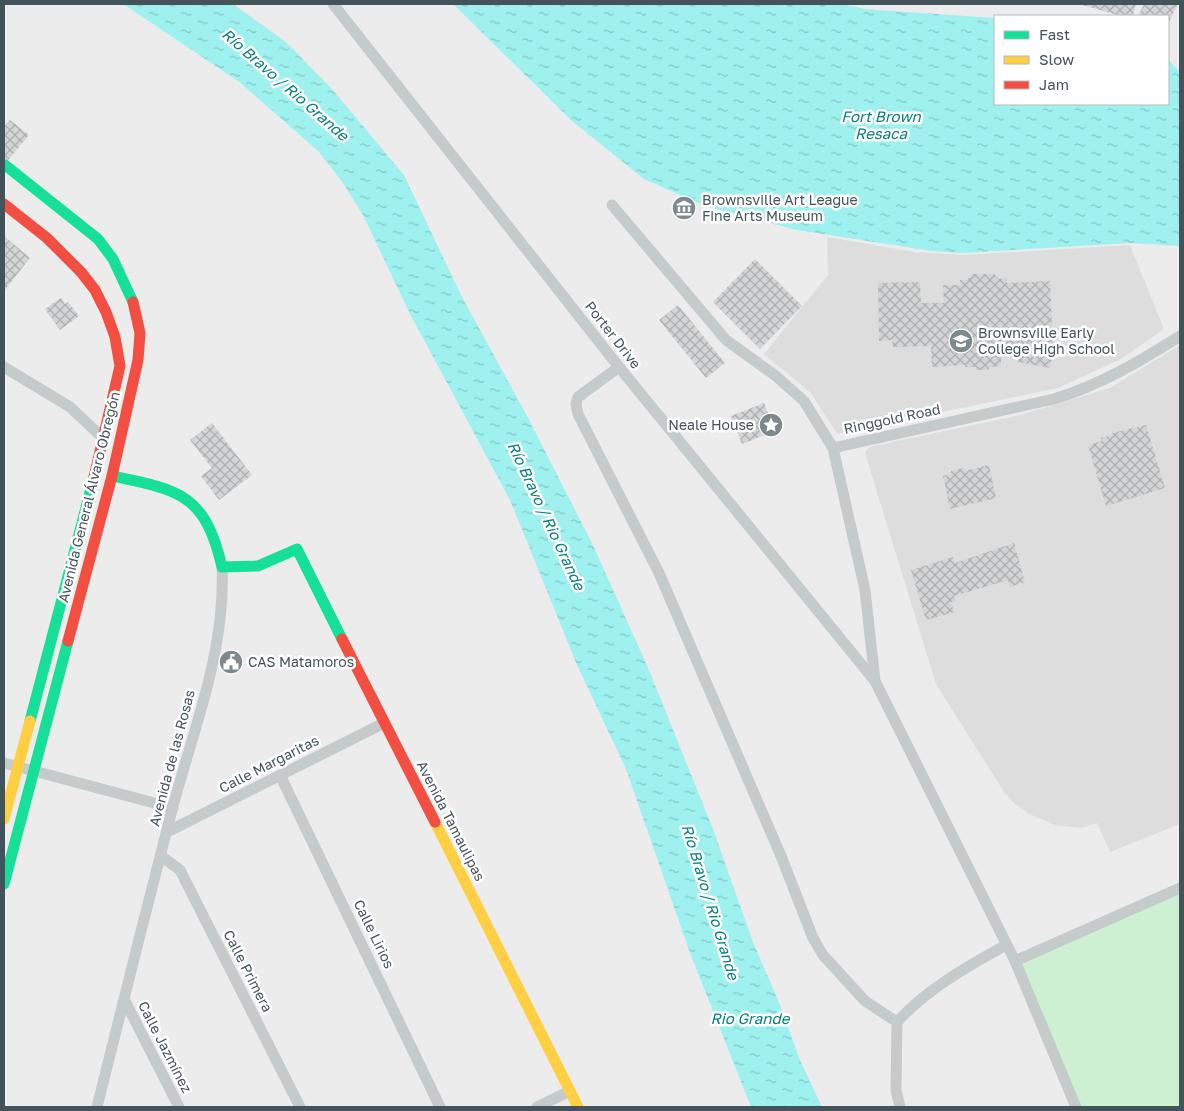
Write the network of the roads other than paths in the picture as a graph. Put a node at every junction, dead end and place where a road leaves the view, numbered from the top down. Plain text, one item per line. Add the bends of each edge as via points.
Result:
1 (333, 4) edge
2 (5, 165) edge
3 (4, 204) edge
4 (612, 205) dead end
5 (1180, 336) edge
6 (4, 367) edge
7 (619, 367) junction
8 (104, 438) junction
9 (833, 448) junction
10 (112, 476) junction
11 (222, 567) junction
12 (68, 577) junction
13 (83, 581) junction
14 (875, 681) junction
15 (384, 723) junction
16 (4, 763) edge
17 (17, 767) junction
18 (32, 771) junction
19 (280, 775) junction
20 (173, 808) junction
21 (4, 819) edge
22 (167, 832) junction
23 (161, 856) junction
24 (4, 884) edge
25 (1180, 888) edge
26 (1006, 945) junction
27 (1015, 961) junction
28 (124, 999) junction
29 (897, 1022) junction
30 (570, 1091) junction
31 (97, 1107) edge
32 (179, 1107) edge
33 (300, 1107) edge
34 (440, 1107) edge
35 (537, 1107) edge
36 (578, 1107) edge
37 (900, 1107) edge
38 (1076, 1107) edge

1 - 7 street, Porter Drive
2 - 10 main road, Avenida General Álvaro Obregón via 98,240 113,259 131,294 140,333 138,360
3 - 8 main road, Avenida General Álvaro Obregón via 86,274 107,311 120,366
4 - 9 street, Ringgold Road via 726,340 804,401
5 - 9 street, Ringgold Road via 1114,376 1079,392
6 - 8 street via 70,407
7 - 14 street, Porter Drive
7 - 29 street via 578,397 578,414 659,573 813,938 823,956 865,1001
8 - 12 main road, Avenida General Álvaro Obregón
9 - 14 street via 865,590
10 - 11 main road, Avenida de las Rosas via 179,493 189,500 209,526
10 - 13 main road, Avenida General Álvaro Obregón
11 - 15 main road, Avenida Tamaulipas via 258,566 297,549
11 - 20 street, Avenida de las Rosas via 224,596 218,636
12 - 13 main road
12 - 17 main road, Avenida General Álvaro Obregón
13 - 18 main road, Avenida General Álvaro Obregón
14 - 26 street
15 - 19 street, Calle Margaritas
15 - 30 main road, Avenida Tamaulipas
16 - 17 street
17 - 18 street
17 - 21 main road, Avenida General Álvaro Obregón
18 - 20 street
18 - 24 main road, Avenida General Álvaro Obregón
19 - 22 street, Calle Margaritas
19 - 34 street, Calle Lirios
20 - 22 street, Avenida de las Rosas
22 - 23 street, Avenida de las Rosas
23 - 28 street, Avenida de las Rosas
23 - 33 street, Calle Primera via 180,870
25 - 27 street
26 - 27 street
26 - 29 street via 946,980 914,1003
27 - 38 street
28 - 31 street, Avenida de las Rosas
28 - 32 street, Calle Jazmínez
29 - 37 street via 896,1090
30 - 35 street
30 - 36 main road, Avenida Tamaulipas

